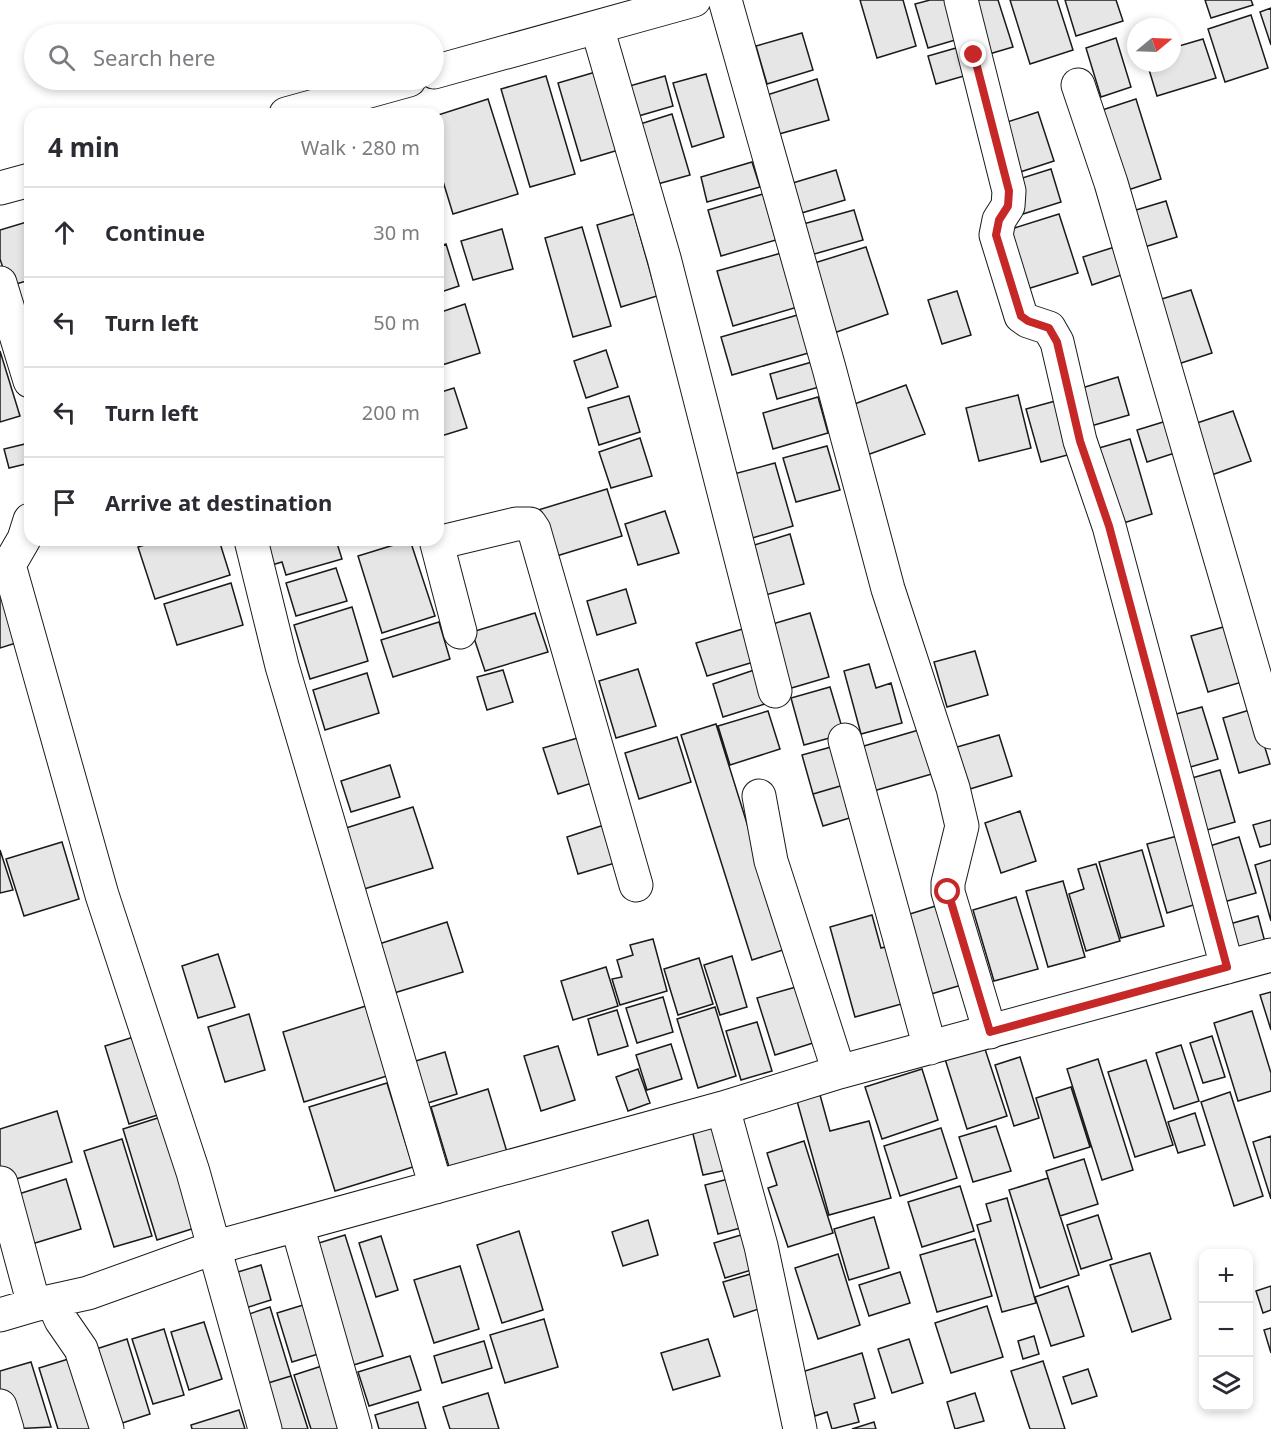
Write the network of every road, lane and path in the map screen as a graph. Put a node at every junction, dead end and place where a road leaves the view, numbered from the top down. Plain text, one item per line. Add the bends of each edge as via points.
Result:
1 (694, 0) edge
2 (725, 0) edge
3 (961, 0) edge
4 (597, 27) junction
5 (444, 69) edge
6 (1078, 85) dead end
7 (373, 90) edge
8 (308, 108) edge
9 (24, 182) edge
10 (0, 188) edge
11 (0, 283) edge
12 (24, 361) edge
13 (24, 539) edge
14 (444, 539) edge
15 (252, 546) edge
16 (437, 546) edge
17 (460, 632) dead end
18 (775, 691) dead end
19 (1271, 732) edge
20 (845, 740) dead end
21 (759, 796) dead end
22 (636, 885) dead end
23 (1271, 956) edge
24 (1227, 967) junction
25 (990, 1032) junction
26 (930, 1048) junction
27 (839, 1072) junction
28 (723, 1108) junction
29 (1, 1183) edge
30 (436, 1187) junction
31 (297, 1225) junction
32 (213, 1248) junction
33 (44, 1304) junction
34 (0, 1315) edge
35 (0, 1406) edge
36 (7, 1429) edge
37 (107, 1429) edge
38 (265, 1429) edge
39 (355, 1429) edge
40 (800, 1429) edge

1 - 4 street
2 - 25 street via 888,589 953,788 962,826 948,892
3 - 24 street via 1009,191 1008,206 996,235 1021,316 1049,328 1057,342 1080,441 1109,526
4 - 5 street
4 - 18 street via 664,258
6 - 19 street via 1111,183
7 - 8 street
9 - 10 street
11 - 12 street
13 - 32 street via 9,565 102,895
14 - 22 street via 516,524 530,524 534,531
15 - 30 street via 282,666
16 - 17 street
20 - 26 street
21 - 27 street via 771,861
23 - 24 street
24 - 25 street
25 - 26 street
26 - 27 street
27 - 28 street
28 - 30 street
28 - 40 street via 761,1246
29 - 33 street
30 - 31 street
31 - 32 street
31 - 39 street
32 - 33 street via 88,1293
32 - 38 street
33 - 34 street
33 - 37 street via 81,1349
35 - 36 street

